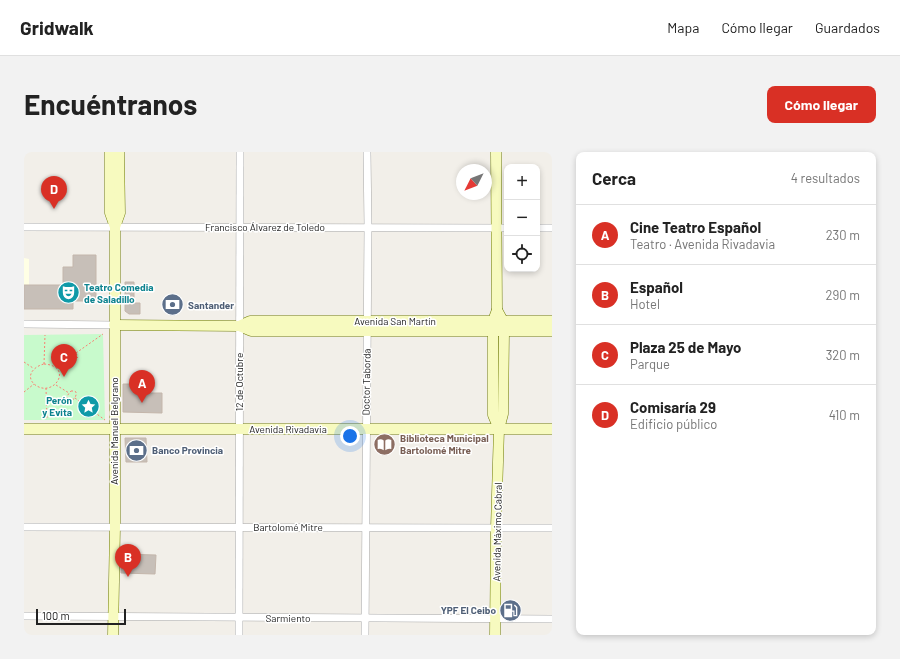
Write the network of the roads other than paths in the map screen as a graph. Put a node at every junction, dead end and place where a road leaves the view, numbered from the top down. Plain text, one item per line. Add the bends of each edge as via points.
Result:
1 (110, 152) edge
2 (119, 152) edge
3 (240, 152) edge
4 (367, 152) edge
5 (496, 152) edge
6 (24, 227) edge
7 (115, 227) junction
8 (240, 227) junction
9 (368, 228) junction
10 (502, 228) edge
11 (540, 228) edge
12 (552, 228) edge
13 (498, 321) junction
14 (552, 321) edge
15 (24, 324) edge
16 (114, 325) junction
17 (240, 326) junction
18 (367, 326) junction
19 (499, 332) junction
20 (552, 332) edge
21 (24, 429) edge
22 (114, 429) junction
23 (239, 429) junction
24 (366, 429) junction
25 (499, 429) junction
26 (552, 429) edge
27 (24, 527) edge
28 (114, 527) junction
29 (239, 527) junction
30 (365, 528) junction
31 (496, 528) junction
32 (552, 528) edge
33 (24, 616) edge
34 (113, 617) junction
35 (239, 617) junction
36 (365, 618) junction
37 (496, 619) junction
38 (552, 619) edge
39 (114, 635) edge
40 (239, 635) edge
41 (365, 635) edge
42 (495, 635) edge

1 - 7 main road, Avenida Manuel Belgrano via 110,213
2 - 7 main road, Avenida Manuel Belgrano via 120,213
3 - 8 street, 12 de Octubre
4 - 9 street, Doctor Taborda
5 - 10 main road, Avenida Máximo Cabral
6 - 7 street, Francisco Álvarez de Toledo
7 - 8 street, Francisco Álvarez de Toledo
7 - 16 main road, Avenida Manuel Belgrano
8 - 9 street, Francisco Álvarez de Toledo
8 - 17 street, 12 de Octubre
9 - 10 street, Francisco Álvarez de Toledo
9 - 18 street, Doctor Taborda
10 - 13 main road, Avenida Máximo Cabral
11 - 12 street
13 - 14 main road, Avenida San Martín
13 - 18 main road, Avenida San Martín
13 - 19 main road, Avenida Máximo Cabral
15 - 16 street, Avenida San Martín
16 - 17 main road, Avenida San Martín
16 - 22 main road, Avenida Manuel Belgrano
17 - 18 main road, Avenida San Martín via 251,331
17 - 23 street, 12 de Octubre
18 - 19 main road, Avenida San Martín
18 - 24 street, Doctor Taborda
19 - 20 main road, Avenida San Martín
19 - 25 main road, Avenida Máximo Cabral via 493,415
21 - 22 main road, Avenida Rivadavia
22 - 23 main road, Avenida Rivadavia
22 - 28 main road, Avenida Manuel Belgrano
23 - 24 main road, Avenida Rivadavia
23 - 29 street, 12 de Octubre
24 - 25 main road, Avenida Rivadavia
24 - 30 street, Doctor Taborda
25 - 26 main road, Avenida Rivadavia
25 - 31 main road, Avenida Máximo Cabral
27 - 28 street, Bartolomé Mitre
28 - 29 street, Bartolomé Mitre
28 - 34 main road, Avenida Manuel Belgrano
29 - 30 street, Bartolomé Mitre
29 - 35 street, 12 de Octubre
30 - 31 street, Bartolomé Mitre
30 - 36 street, Doctor Taborda
31 - 32 street, Bartolomé Mitre
31 - 37 main road, Avenida Máximo Cabral
33 - 34 street, Sarmiento
34 - 35 street, Sarmiento
34 - 39 main road, Avenida Manuel Belgrano
35 - 36 street, Sarmiento
35 - 40 street, 12 de Octubre
36 - 37 street, Sarmiento
36 - 41 street, Doctor Taborda
37 - 38 street, Sarmiento
37 - 42 main road, Avenida Máximo Cabral

